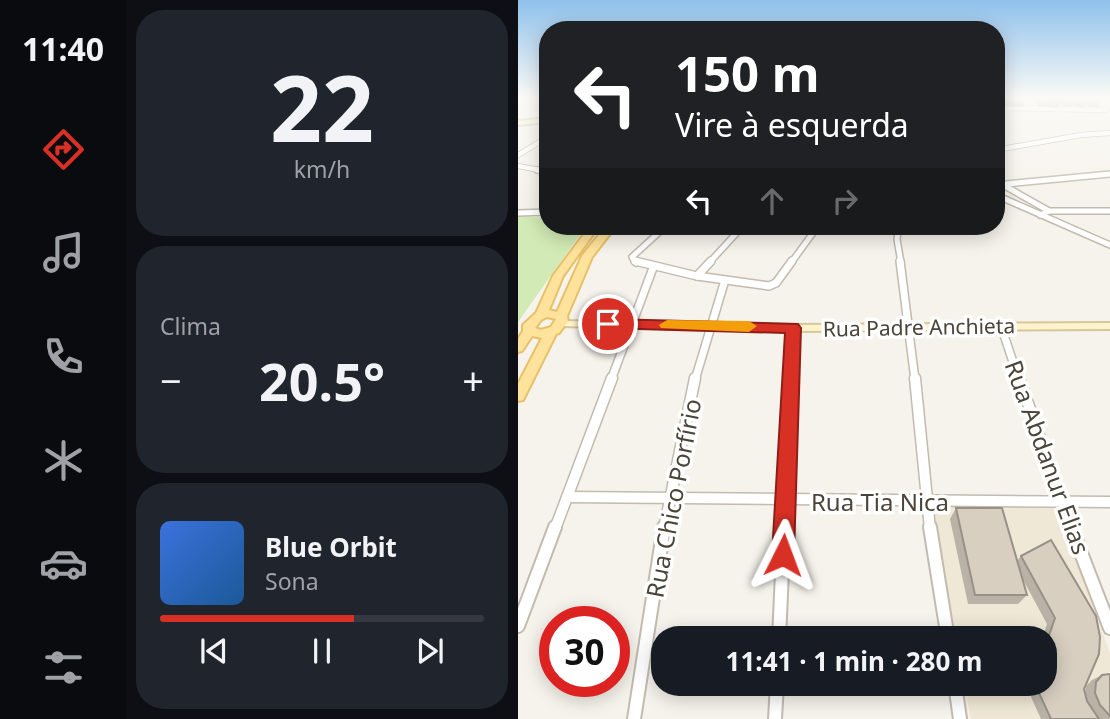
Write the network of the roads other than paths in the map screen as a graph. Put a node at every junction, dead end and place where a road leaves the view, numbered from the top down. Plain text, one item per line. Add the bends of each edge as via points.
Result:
1 (1110, 133) edge
2 (539, 142) edge
3 (1005, 149) edge
4 (518, 155) edge
5 (518, 166) edge
6 (539, 170) edge
7 (1110, 174) edge
8 (1005, 184) edge
9 (1005, 189) edge
10 (1005, 199) edge
11 (1049, 211) junction
12 (1110, 211) edge
13 (539, 213) edge
14 (518, 214) edge
15 (1040, 215) junction
16 (586, 235) edge
17 (604, 235) edge
18 (656, 235) edge
19 (735, 235) edge
20 (811, 235) edge
21 (898, 235) edge
22 (1110, 245) edge
23 (653, 268) junction
24 (696, 276) junction
25 (726, 280) junction
26 (541, 315) junction
27 (558, 324) junction
28 (631, 324) junction
29 (709, 325) junction
30 (910, 325) junction
31 (1001, 326) junction
32 (1110, 326) edge
33 (793, 328) junction
34 (529, 331) junction
35 (518, 348) edge
36 (518, 396) edge
37 (567, 497) junction
38 (669, 500) junction
39 (786, 500) junction
40 (926, 501) junction
41 (1110, 502) edge
42 (1062, 503) junction
43 (518, 626) edge
44 (780, 626) edge
45 (946, 626) edge
46 (1110, 626) edge
47 (776, 696) edge
48 (957, 696) edge
49 (635, 719) edge
50 (775, 719) edge
51 (960, 719) edge

1 - 3 street via 1079,134
2 - 4 street
5 - 6 street
7 - 8 street
9 - 11 street
10 - 15 street
11 - 12 street
11 - 15 street
13 - 14 street
15 - 22 street
16 - 26 main road via 558,276
17 - 27 main road via 587,256
18 - 23 street via 632,257
19 - 24 street
20 - 25 street via 774,285
21 - 30 street
23 - 24 street
23 - 28 street
24 - 25 street
25 - 29 street, Rua Chico Porfírio
26 - 27 main road via 551,313
26 - 34 main road via 530,323
27 - 28 main road, Rua Padre Anchieta
27 - 34 main road via 536,334
27 - 36 main road
28 - 29 main road, Rua Padre Anchieta
28 - 37 street
29 - 33 main road, Rua Padre Anchieta
29 - 38 street, Rua Chico Porfírio
30 - 31 main road, Rua Padre Anchieta
30 - 33 main road, Rua Padre Anchieta
30 - 40 street
31 - 32 main road, Rua Padre Anchieta
31 - 42 street, Rua Abdanur Elias
33 - 39 street
34 - 35 main road
37 - 38 street, Rua Tia Nica
37 - 43 street
38 - 39 street, Rua Tia Nica
38 - 49 street, Rua Chico Porfírio
39 - 40 street, Rua Tia Nica
39 - 44 street
40 - 42 street, Rua Tia Nica
40 - 45 street
41 - 42 street, Rua Tia Nica
42 - 46 street, Rua Abdanur Elias
47 - 50 street
48 - 51 street

